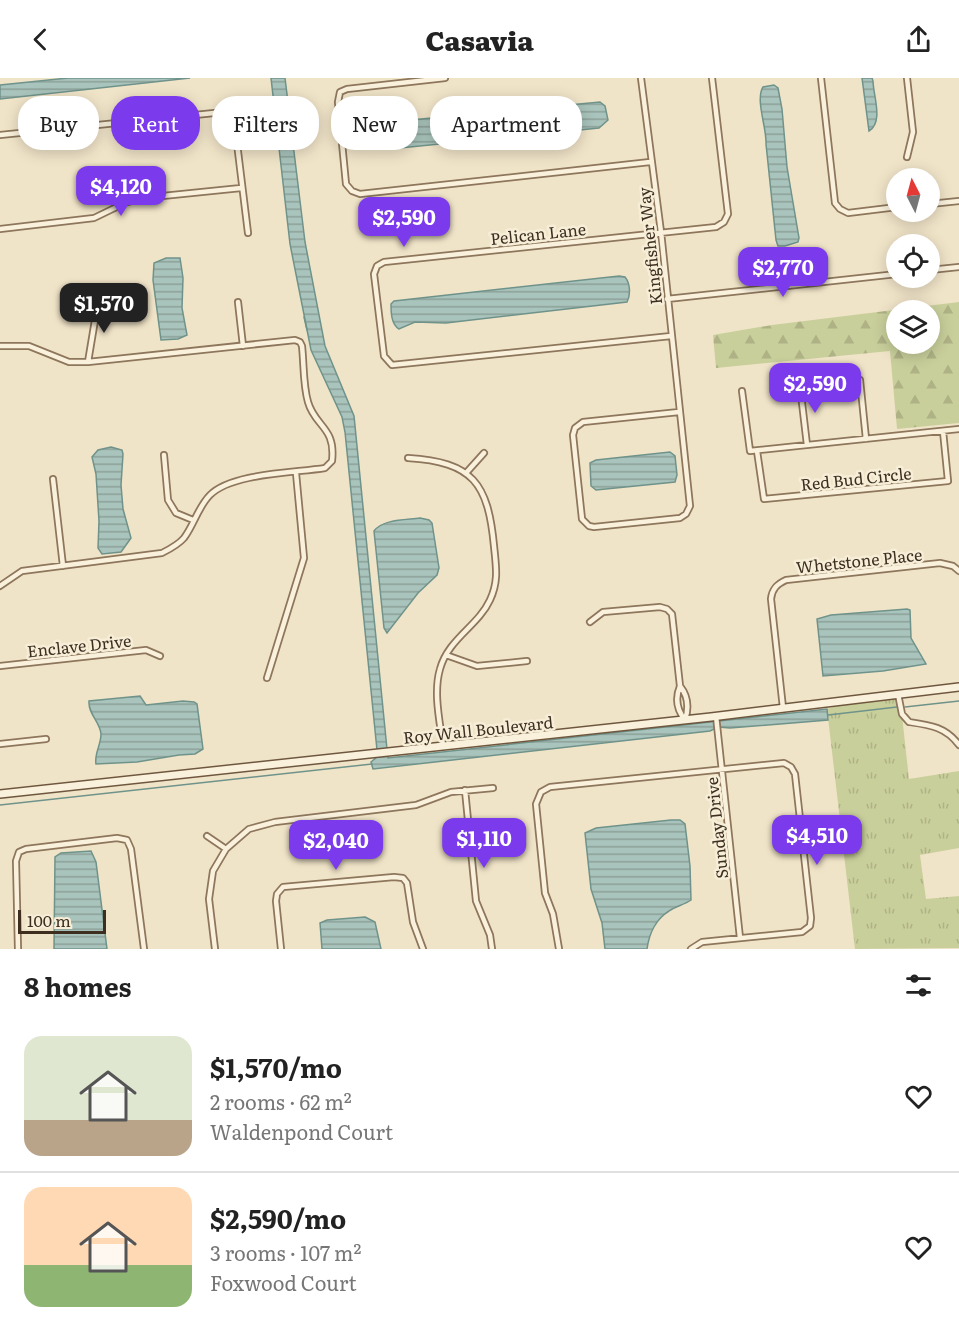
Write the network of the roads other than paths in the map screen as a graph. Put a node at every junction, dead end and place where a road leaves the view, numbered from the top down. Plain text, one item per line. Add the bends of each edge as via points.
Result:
1 (445, 78) edge
2 (641, 78) edge
3 (712, 78) edge
4 (821, 78) edge
5 (907, 78) edge
6 (0, 135) edge
7 (907, 157) dead end
8 (650, 162) junction
9 (242, 188) junction
10 (959, 201) edge
11 (940, 203) edge
12 (886, 208) edge
13 (0, 229) edge
14 (661, 232) junction
15 (248, 233) dead end
16 (959, 267) edge
17 (940, 269) edge
18 (886, 275) edge
19 (668, 299) junction
20 (98, 302) dead end
21 (238, 302) dead end
22 (671, 336) junction
23 (0, 346) edge
24 (243, 346) junction
25 (88, 362) junction
26 (860, 380) dead end
27 (800, 386) dead end
28 (742, 391) dead end
29 (679, 412) junction
30 (959, 429) edge
31 (943, 431) junction
32 (866, 439) junction
33 (807, 445) junction
34 (758, 451) junction
35 (484, 453) dead end
36 (164, 455) dead end
37 (408, 458) dead end
38 (296, 473) junction
39 (466, 473) junction
40 (53, 479) dead end
41 (193, 520) junction
42 (63, 566) junction
43 (959, 571) edge
44 (0, 586) edge
45 (590, 622) dead end
46 (446, 655) junction
47 (160, 656) dead end
48 (526, 661) dead end
49 (0, 666) edge
50 (267, 678) dead end
51 (680, 687) junction
52 (959, 687) edge
53 (898, 694) junction
54 (783, 708) junction
55 (716, 716) junction
56 (685, 720) junction
57 (46, 739) dead end
58 (0, 744) edge
59 (959, 745) edge
60 (443, 746) junction
61 (721, 770) junction
62 (493, 788) dead end
63 (465, 790) junction
64 (0, 794) edge
65 (207, 836) dead end
66 (226, 849) junction
67 (740, 938) junction
68 (18, 949) edge
69 (144, 949) edge
70 (215, 949) edge
71 (281, 949) edge
72 (423, 949) edge
73 (492, 949) edge
74 (559, 949) edge
75 (691, 949) edge

1 - 8 street via 340,93 346,184 352,191 360,194
2 - 8 street, Kingfisher Way
3 - 14 street, Pelican Lane via 728,214 716,227
4 - 12 street via 835,203 848,213
5 - 7 street via 913,132
6 - 9 street via 224,112 234,119
8 - 14 street, Kingfisher Way
9 - 13 street via 143,198 94,218
9 - 15 street
10 - 11 street
14 - 19 street, Kingfisher Way
14 - 22 street, Pelican Lane via 384,262 374,274 384,356 392,365
16 - 17 street
18 - 19 street
19 - 22 street, Kingfisher Way
20 - 25 street
21 - 24 street
22 - 29 street, Kingfisher Way
23 - 25 street via 29,346 69,362
24 - 25 street
24 - 38 street via 295,340 302,346 308,404 330,436 333,451 332,461 325,468
26 - 32 street
27 - 33 street
28 - 34 street via 750,451
29 - 29 street, Kingfisher Way via 583,422 575,428 582,519 589,526 680,518 686,514 690,506
30 - 31 street
31 - 32 street
31 - 34 street, Red Bud Circle via 948,481 764,500
32 - 33 street
33 - 34 street
35 - 39 street
36 - 41 street via 168,500 176,513
37 - 39 street via 434,460
38 - 41 street via 240,479 222,486 209,495
38 - 50 street via 304,558
39 - 46 street via 487,502 498,577 489,602
40 - 42 street
41 - 42 street via 185,537 162,553
42 - 44 street via 22,571
43 - 54 street, Whetstone Place via 940,563 780,583 771,599
45 - 51 street via 603,612 667,609 672,614
46 - 48 street via 477,666
46 - 60 street via 436,684
47 - 49 street, Enclave Drive via 146,650
51 - 56 street via 686,693
51 - 56 street via 678,712
52 - 53 street, Roy Wall Boulevard
53 - 54 street, Roy Wall Boulevard
53 - 59 street via 902,714 909,722 934,725
54 - 55 street, Roy Wall Boulevard
55 - 56 street, Roy Wall Boulevard
55 - 61 street, Sunday Drive
56 - 60 street, Roy Wall Boulevard
57 - 58 street
60 - 64 street, Roy Wall Boulevard
61 - 67 street, Sunday Drive
61 - 67 street via 784,763 791,767 800,818 810,926 802,932
61 - 74 street via 550,787 541,792 536,804 545,893
62 - 63 street
63 - 66 street via 416,805 275,822 249,829
63 - 73 street via 476,901
65 - 66 street
66 - 70 street via 213,871 209,899
67 - 75 street via 702,942
68 - 69 street via 19,852 117,838 127,840 131,849
71 - 72 street via 276,901 283,887 394,877 406,883

